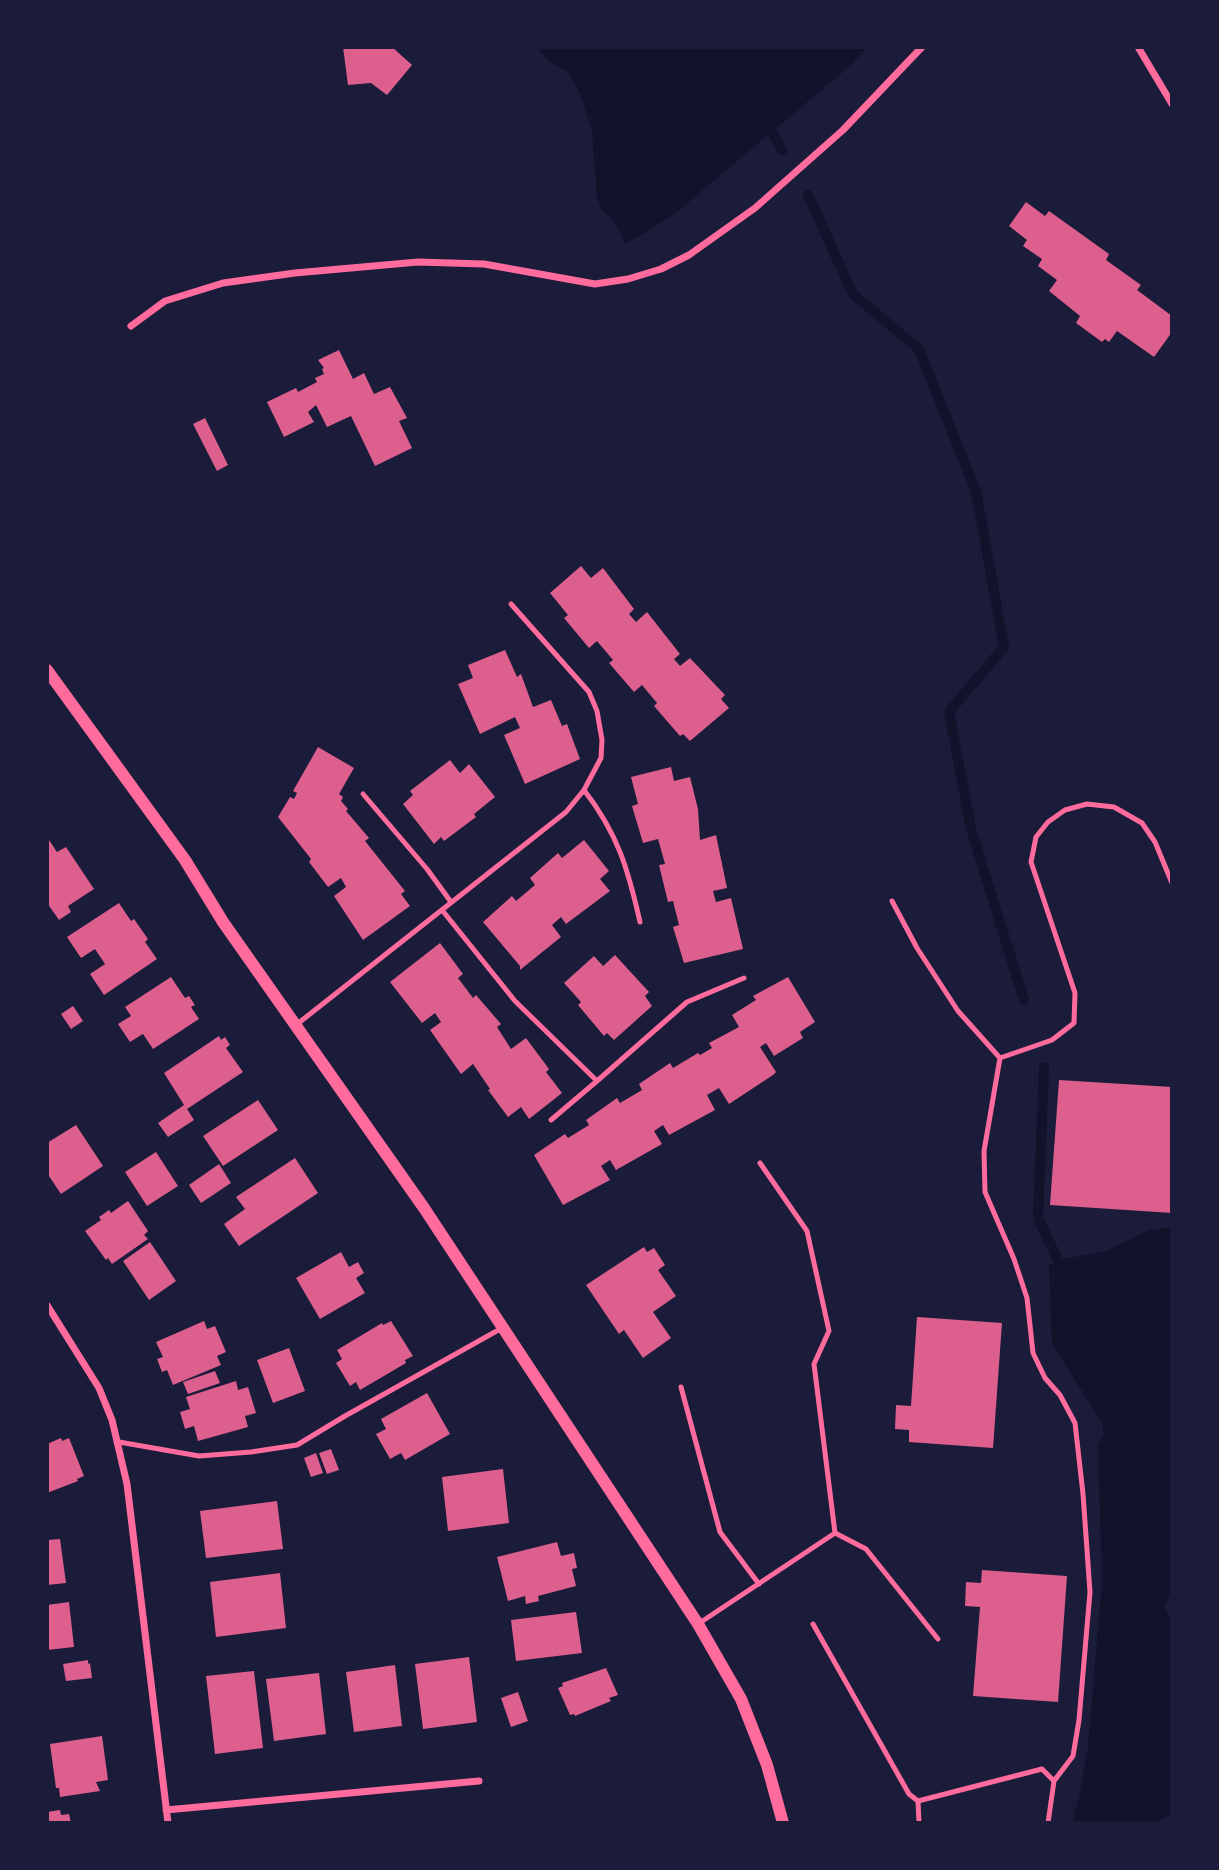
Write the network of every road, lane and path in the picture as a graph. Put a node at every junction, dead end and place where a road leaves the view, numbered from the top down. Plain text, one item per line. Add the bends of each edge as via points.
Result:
1 (922, 47) edge
2 (1138, 47) edge
3 (1172, 104) edge
4 (131, 326) dead end
5 (511, 604) dead end
6 (47, 670) edge
7 (584, 790) junction
8 (363, 794) dead end
9 (1172, 883) edge
10 (892, 901) dead end
11 (451, 902) junction
12 (442, 909) junction
13 (640, 922) dead end
14 (744, 978) dead end
15 (296, 1025) junction
16 (1000, 1058) junction
17 (597, 1081) junction
18 (551, 1120) dead end
19 (760, 1163) dead end
20 (47, 1305) edge
21 (503, 1328) junction
22 (681, 1387) dead end
23 (119, 1442) junction
24 (835, 1533) junction
25 (760, 1584) junction
26 (813, 1624) dead end
27 (698, 1625) junction
28 (937, 1639) dead end
29 (479, 1781) dead end
30 (1054, 1781) junction
31 (918, 1801) junction
32 (166, 1810) junction
33 (168, 1823) edge
34 (783, 1823) edge
35 (919, 1823) edge
36 (1048, 1823) edge

1 - 4 street via 843,130 755,208 662,269 596,284 484,264 418,262 295,273 223,283 164,301
2 - 3 street
5 - 7 lane via 589,692 597,711 601,758
6 - 15 street via 185,860
7 - 11 lane via 566,812
7 - 13 lane via 616,838
8 - 11 lane
9 - 16 lane via 1142,823 1114,807 1087,804 1065,810 1048,822 1037,837 1031,862 1075,993 1074,1023 1052,1040
10 - 16 lane via 958,1011
11 - 12 lane
12 - 15 lane
12 - 17 lane via 515,1001
14 - 17 lane via 687,1002
15 - 21 street
16 - 30 lane via 984,1151 985,1192 1027,1298 1033,1353 1074,1423 1083,1493 1090,1592 1079,1720 1073,1756
17 - 18 lane
19 - 24 lane via 807,1231 829,1331 814,1364
20 - 23 street via 99,1388
21 - 23 lane via 297,1445 198,1457
21 - 27 street
22 - 25 lane via 720,1532
23 - 32 street
24 - 25 lane
24 - 28 lane via 866,1549
25 - 27 lane
26 - 31 lane via 902,1785
27 - 34 street via 741,1699
29 - 32 street
30 - 31 lane via 1042,1769
30 - 36 lane
31 - 35 lane
32 - 33 street

